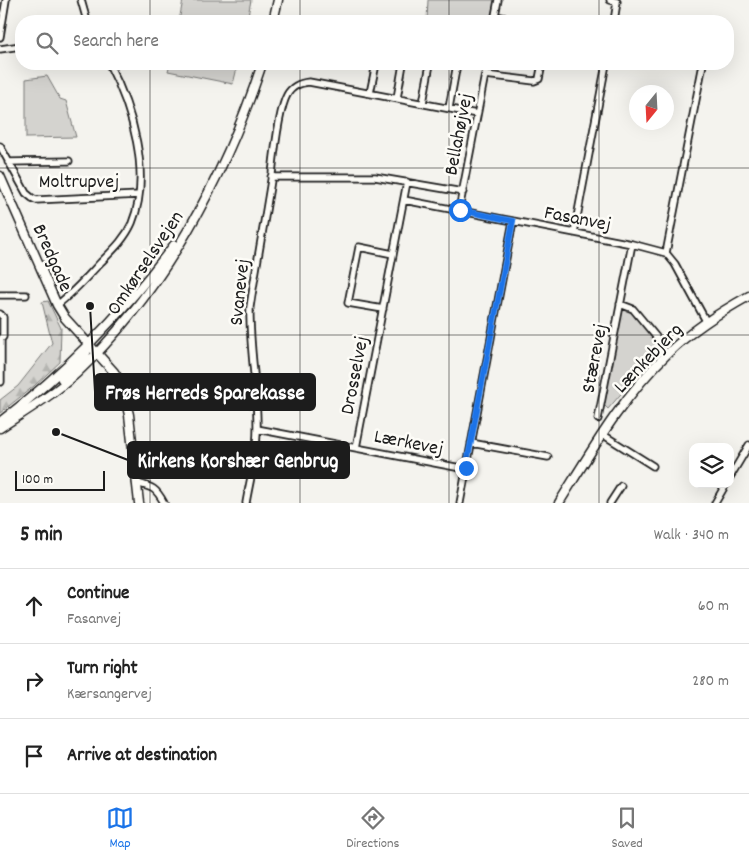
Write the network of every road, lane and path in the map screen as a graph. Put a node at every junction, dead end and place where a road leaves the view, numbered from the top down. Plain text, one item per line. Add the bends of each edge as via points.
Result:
1 (6, 0) edge
2 (81, 0) edge
3 (278, 0) edge
4 (498, 0) edge
5 (614, 1) edge
6 (85, 15) edge
7 (274, 15) edge
8 (496, 15) edge
9 (614, 15) edge
10 (0, 37) edge
11 (15, 47) edge
12 (0, 50) edge
13 (112, 70) edge
14 (260, 70) edge
15 (375, 70) edge
16 (402, 70) edge
17 (429, 70) edge
18 (456, 70) edge
19 (486, 70) edge
20 (541, 70) edge
21 (605, 70) edge
22 (703, 70) edge
23 (485, 75) junction
24 (370, 93) junction
25 (397, 98) junction
26 (422, 103) junction
27 (449, 108) junction
28 (477, 114) junction
29 (0, 146) edge
30 (69, 161) dead end
31 (8, 162) junction
32 (0, 176) edge
33 (271, 177) junction
34 (407, 182) junction
35 (462, 192) junction
36 (139, 196) junction
37 (404, 200) junction
38 (199, 208) junction
39 (460, 210) junction
40 (513, 221) junction
41 (574, 233) junction
42 (632, 244) junction
43 (666, 253) junction
44 (393, 254) junction
45 (138, 292) junction
46 (0, 295) edge
47 (26, 295) dead end
48 (749, 296) edge
49 (620, 304) junction
50 (57, 305) junction
51 (383, 309) junction
52 (0, 314) edge
53 (706, 322) junction
54 (89, 344) junction
55 (662, 344) dead end
56 (96, 353) junction
57 (1, 382) dead end
58 (122, 384) junction
59 (49, 394) junction
60 (257, 405) junction
61 (598, 419) dead end
62 (0, 422) edge
63 (0, 428) edge
64 (257, 429) junction
65 (602, 434) junction
66 (471, 443) junction
67 (749, 444) edge
68 (356, 448) junction
69 (548, 457) dead end
70 (653, 466) dead end
71 (466, 468) junction
72 (734, 470) edge
73 (136, 483) junction
74 (621, 486) dead end
75 (724, 488) edge
76 (139, 503) edge
77 (164, 503) edge
78 (246, 503) edge
79 (460, 503) edge
80 (559, 503) edge
81 (610, 503) edge
82 (715, 503) edge

1 - 10 street
2 - 6 street
3 - 7 main road
4 - 8 street
5 - 9 street
11 - 12 street
13 - 36 street, Moltrupvej via 131,115 137,146
14 - 38 main road, Omkørselsvejen via 234,139
15 - 24 street
16 - 25 street
17 - 26 street
18 - 27 street
19 - 23 street, Bellahøjvej
20 - 23 street via 539,79 534,81
21 - 41 street
22 - 43 street
23 - 28 street, Bellahøjvej
24 - 25 street
24 - 33 street, Svanevej via 309,82 293,87 284,100
25 - 26 street
26 - 27 street
27 - 28 street
28 - 35 street, Bellahøjvej
29 - 31 street, Moltrupvej
30 - 31 street, Moltrupvej
31 - 36 street, Moltrupvej via 26,192 36,200
32 - 50 main road, Bredgade
33 - 34 street via 361,176
33 - 60 street, Svanevej via 250,307 249,332
34 - 35 street
34 - 37 street, Drosselvej
35 - 39 street, Bellahøjvej
36 - 50 street, Moltrupvej via 127,233 73,294
37 - 39 street, Fasanvej
37 - 44 street, Drosselvej
38 - 45 main road, Omkørselsvejen
38 - 56 main road, Omkørselsvejen via 158,278
39 - 40 street, Fasanvej
40 - 41 street, Fasanvej
40 - 66 street
41 - 42 street, Fasanvej
42 - 43 street, Fasanvej
42 - 49 street, Stærevej
43 - 53 street
44 - 51 street, Drosselvej
44 - 51 street via 359,247 348,303
45 - 54 main road, Omkørselsvejen
45 - 56 main road
46 - 47 street
48 - 53 main road, Lænkebjerg
49 - 55 street, Stærevej via 633,309
49 - 61 street, Stærevej
50 - 54 main road, Bredgade
51 - 68 street, Drosselvej
52 - 57 street via 3,316
53 - 65 main road, Lænkebjerg via 668,352 626,400
54 - 56 main road, Bredgade
54 - 59 main road via 84,359
54 - 62 main road, Omkørselsvejen via 60,373
56 - 58 main road, Bredgade
56 - 59 main road, Omkørselsvejen
58 - 60 street via 140,381
58 - 73 main road
59 - 63 main road, Omkørselsvejen
60 - 64 street, Svanevej
64 - 68 street, Lærkevej
64 - 78 street, Svanevej
65 - 70 street
65 - 80 main road, Lænkebjerg
66 - 69 street
66 - 71 street
67 - 72 street
68 - 71 street, Lærkevej
71 - 79 street
73 - 76 main road
73 - 77 street via 158,491
74 - 81 street
75 - 82 street

